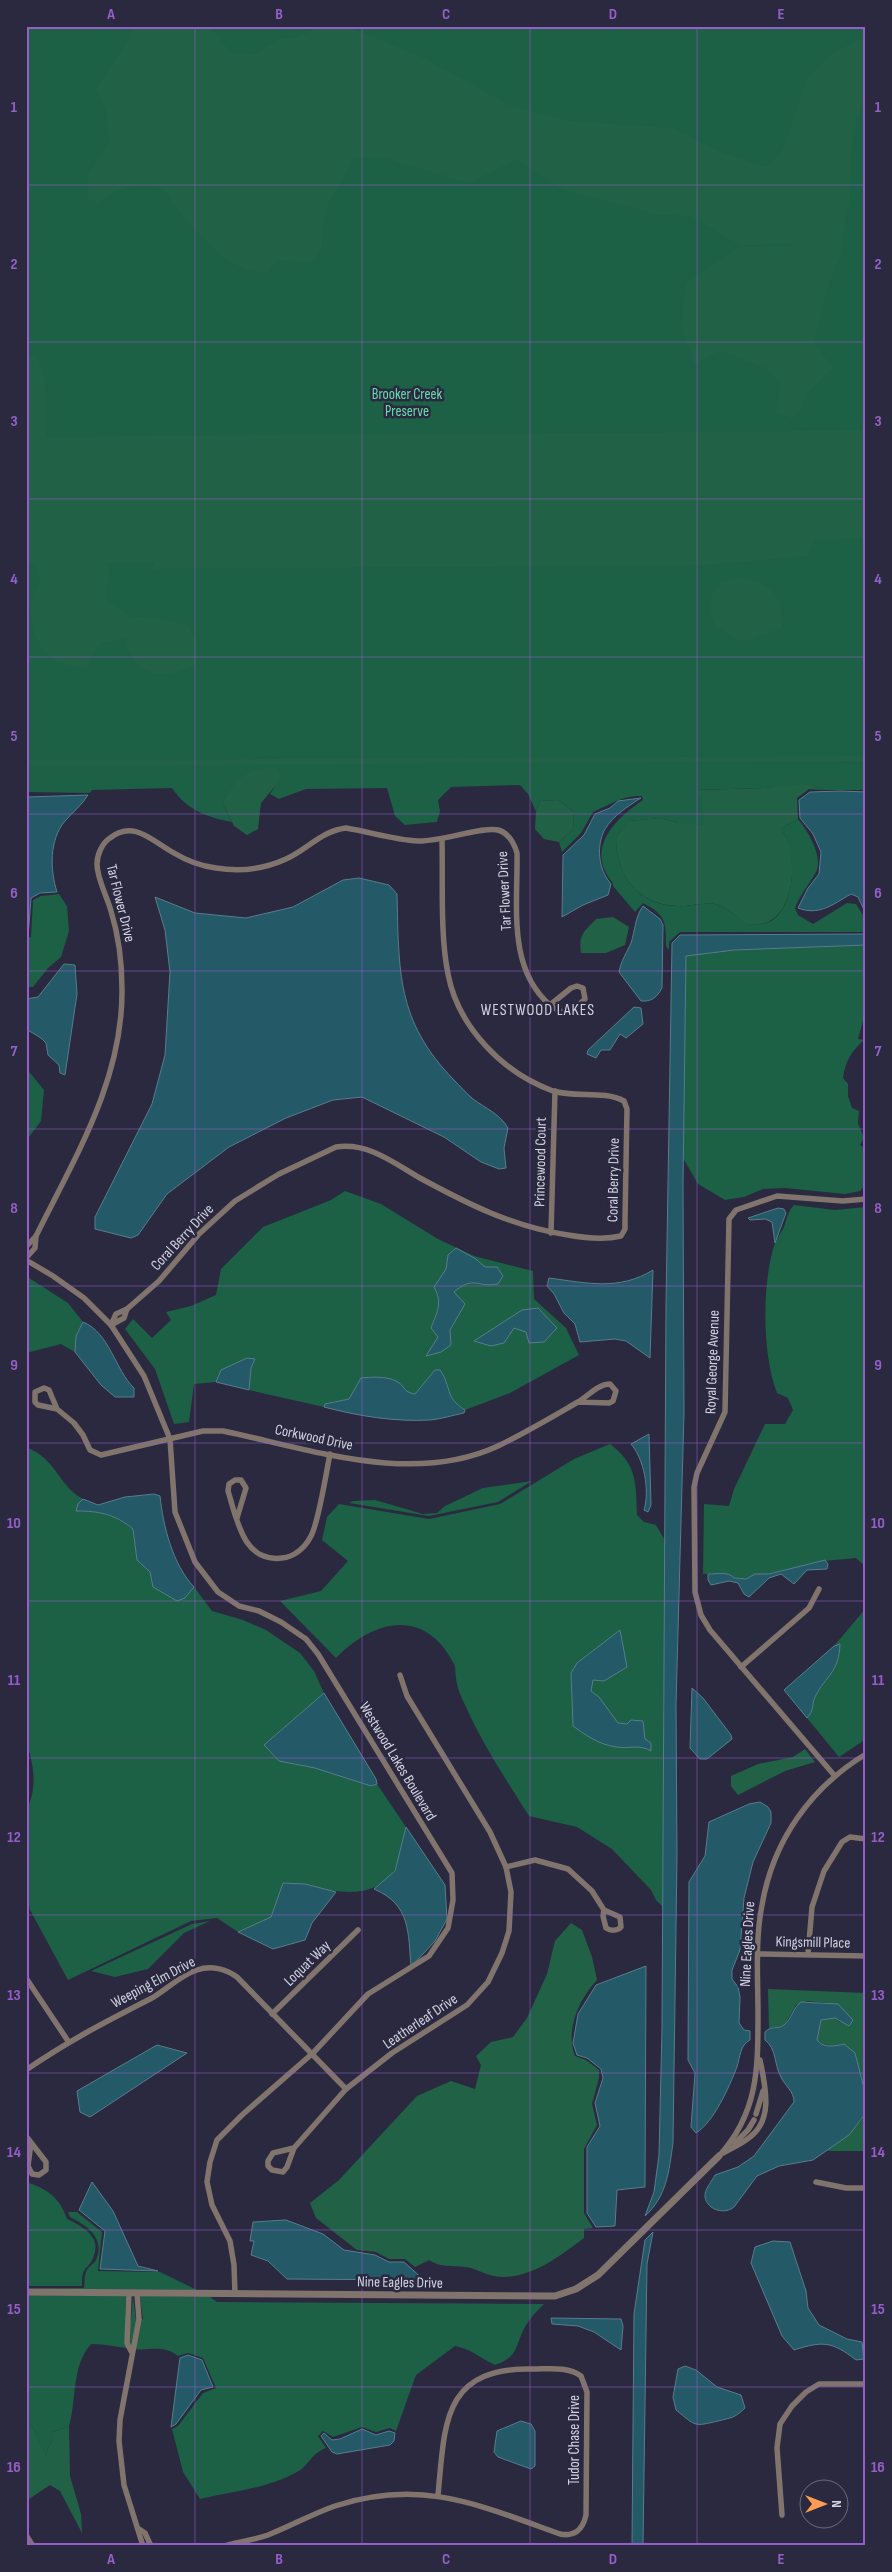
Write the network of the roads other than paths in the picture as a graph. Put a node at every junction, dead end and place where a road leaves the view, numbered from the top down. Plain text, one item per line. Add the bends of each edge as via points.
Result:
1 (442, 840) junction
2 (550, 1005) junction
3 (555, 1091) junction
4 (866, 1199) edge
5 (551, 1233) junction
6 (36, 1236) junction
7 (26, 1247) edge
8 (26, 1259) edge
9 (111, 1325) junction
10 (578, 1402) junction
11 (57, 1409) dead end
12 (170, 1438) junction
13 (330, 1454) junction
14 (237, 1518) junction
15 (819, 1589) dead end
16 (741, 1667) junction
17 (400, 1675) dead end
18 (866, 1754) edge
19 (834, 1775) junction
20 (866, 1839) edge
21 (506, 1867) junction
22 (604, 1910) dead end
23 (358, 1930) dead end
24 (759, 1954) junction
25 (808, 1954) junction
26 (866, 1956) edge
27 (26, 1978) edge
28 (272, 2014) junction
29 (68, 2041) junction
30 (313, 2052) junction
31 (758, 2053) junction
32 (26, 2070) edge
33 (764, 2084) junction
34 (346, 2089) junction
35 (26, 2136) edge
36 (31, 2143) junction
37 (294, 2148) junction
38 (719, 2156) junction
39 (816, 2182) dead end
40 (866, 2188) edge
41 (26, 2292) edge
42 (133, 2293) junction
43 (235, 2294) junction
44 (131, 2351) junction
45 (866, 2384) edge
46 (438, 2496) junction
47 (782, 2515) dead end
48 (139, 2529) junction
49 (26, 2535) edge
50 (33, 2546) edge
51 (143, 2546) edge
52 (151, 2546) edge
53 (224, 2546) edge

1 - 2 street, Tar Flower Drive via 491,829 501,831 513,841 517,853 520,955 530,982
1 - 3 street, Coral Berry Drive via 446,962 461,1009 476,1034 502,1063
1 - 6 street, Tar Flower Drive via 418,841 337,829 318,837 287,859 243,870 213,868 186,860 161,846 151,836 136,831 110,838 100,849 97,864 120,948 122,1004 115,1059 97,1113
2 - 2 street via 570,1013 585,999 583,988 571,988
3 - 5 street, Princewood Court
3 - 5 street, Coral Berry Drive via 584,1096 616,1096 624,1101 627,1109 626,1220 621,1236 611,1239
4 - 16 street, Royal George Avenue via 843,1201 777,1196 736,1210 727,1222 725,1412 695,1480 695,1592 701,1615 710,1630
5 - 9 street, Coral Berry Drive via 491,1215 368,1148 345,1145 279,1174 230,1205 199,1234 159,1281 127,1309 116,1314
6 - 7 street, Tar Flower Drive
6 - 8 street, Tar Flower Drive via 35,1248
8 - 9 street, Westwood Lakes Boulevard via 84,1298
9 - 12 street, Westwood Lakes Boulevard via 144,1376
10 - 10 street, Corkwood Drive via 606,1384 616,1391 614,1401 609,1403
10 - 13 street, Corkwood Drive via 497,1446 460,1459 414,1466 374,1463
11 - 12 street, Corkwood Drive via 74,1422 95,1454
12 - 13 street, Corkwood Drive via 203,1431 223,1431
12 - 30 street, Westwood Lakes Boulevard via 175,1512 195,1562 218,1592 239,1606 281,1622 306,1639 452,1873 453,1900 448,1928 429,1956 368,1994
13 - 14 street via 312,1535 303,1548 289,1557 265,1557 252,1550 241,1534
14 - 14 street via 228,1491 229,1484 241,1480 246,1488
15 - 16 street via 809,1608
16 - 19 street, Royal George Avenue
17 - 21 street, Leatherleaf Drive via 407,1696 490,1832
18 - 19 street, Nine Eagles Drive
19 - 24 street, Nine Eagles Drive via 798,1815 775,1859 761,1906
20 - 25 street via 856,1836 842,1842 824,1871 812,1907
21 - 22 street via 535,1860 568,1869 592,1891
21 - 34 street, Leatherleaf Drive via 511,1892 509,1930 488,1982 467,2005 392,2053
23 - 28 street, Loquat Way
24 - 25 street, Kingsmill Place
24 - 31 street, Nine Eagles Drive
25 - 26 street, Kingsmill Place
27 - 29 street
28 - 29 street, Weeping Elm Drive via 231,1973 207,1968 190,1973
28 - 30 street, Weeping Elm Drive
29 - 32 street, Weeping Elm Drive
30 - 34 street, Weeping Elm Drive
30 - 43 street, Westwood Lakes Boulevard via 217,2140 207,2182 212,2205 230,2242
31 - 33 street, Nine Eagles Drive
31 - 38 street, Nine Eagles Drive via 751,2103 736,2136
33 - 38 street, Nine Eagles Drive via 755,2117 740,2140
33 - 38 street, Nine Eagles Drive via 765,2112 756,2131 752,2137
34 - 37 street, Leatherleaf Drive
35 - 36 street
36 - 36 street via 28,2166 32,2174 39,2176 46,2170 46,2162
37 - 37 street, Leatherleaf Drive via 283,2172 268,2166 273,2153
38 - 43 street, Nine Eagles Drive via 598,2275 565,2293 544,2297
39 - 40 street
41 - 42 street, Nine Eagles Drive
42 - 43 street, Nine Eagles Drive
42 - 44 street via 139,2320
42 - 44 street via 126,2343
44 - 48 street via 120,2420 120,2441 124,2485
45 - 47 street via 819,2384 792,2406 780,2424 777,2448
46 - 46 street, Tudor Chase Drive via 484,2506 568,2536 580,2530 586,2515 587,2392 581,2376 573,2371 513,2369 486,2375 470,2384 448,2415
46 - 53 street, Tudor Chase Drive via 394,2495 363,2499 334,2506 267,2536
48 - 51 street
48 - 52 street
49 - 50 street

